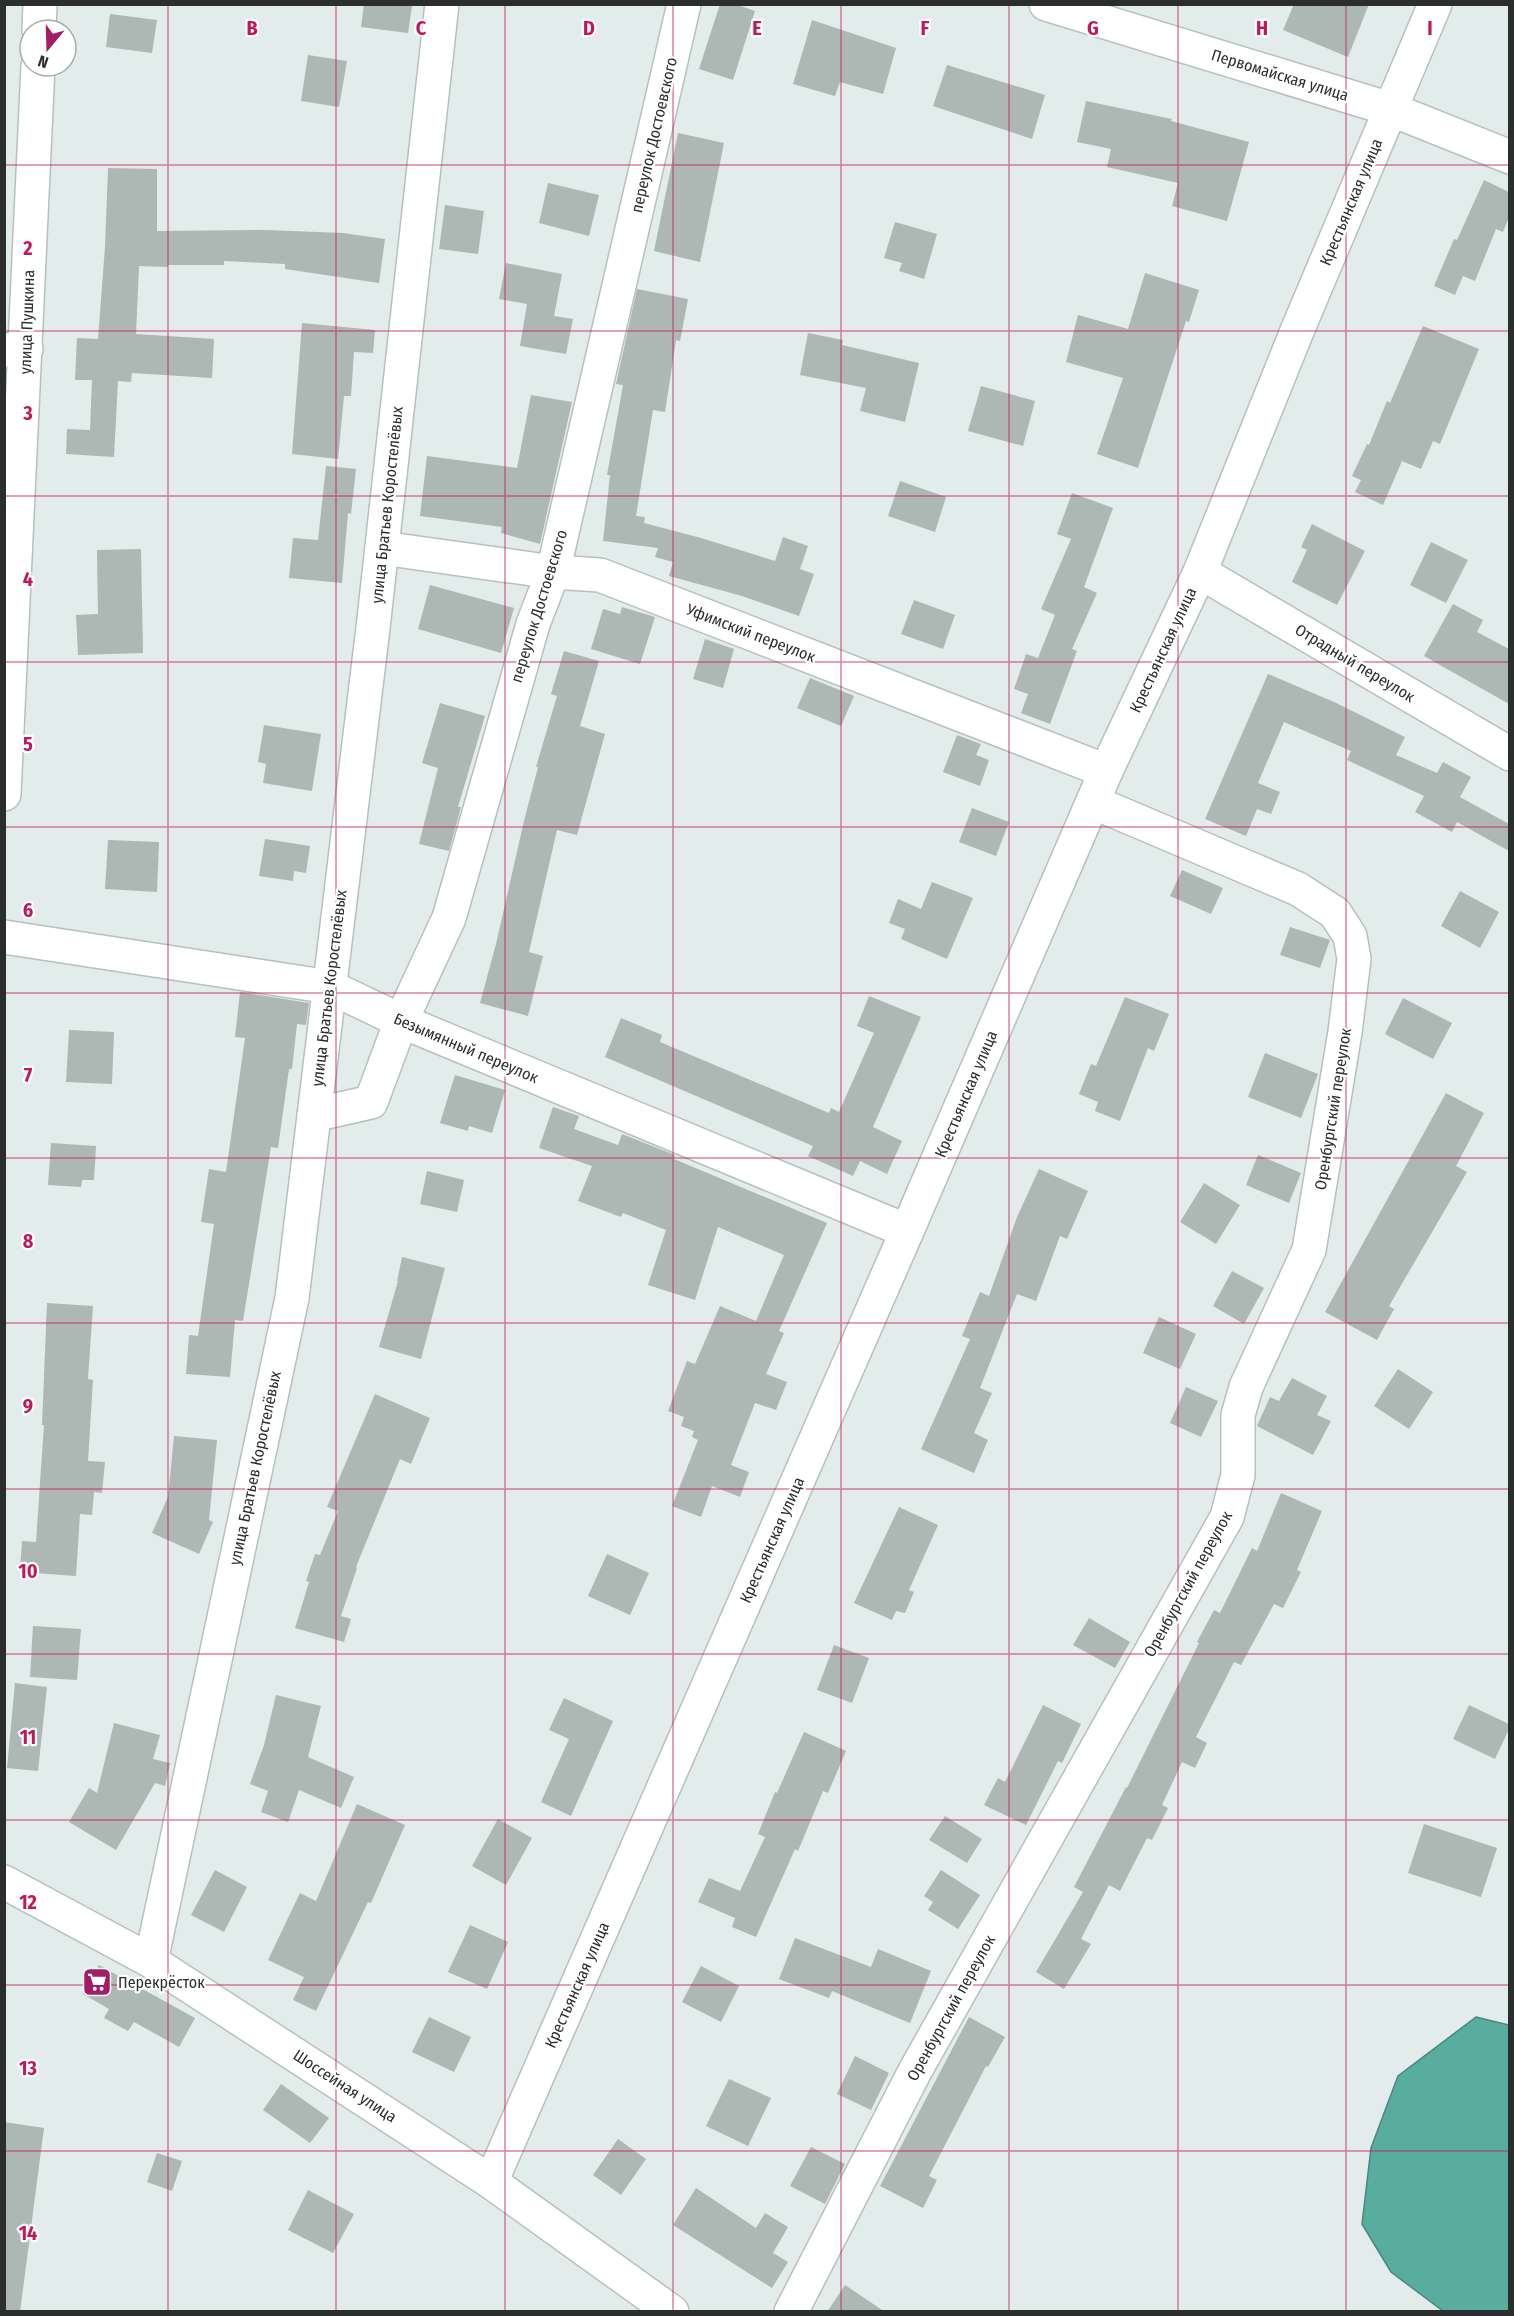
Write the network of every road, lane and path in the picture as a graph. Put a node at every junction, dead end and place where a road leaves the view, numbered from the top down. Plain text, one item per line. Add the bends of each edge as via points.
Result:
1 (442, 4) edge
2 (684, 4) edge
3 (1046, 4) edge
4 (1435, 4) edge
5 (37, 78) edge
6 (1390, 108) junction
7 (1509, 157) edge
8 (15, 350) edge
9 (382, 548) junction
10 (553, 572) junction
11 (1200, 572) junction
12 (1509, 754) edge
13 (1106, 771) junction
14 (4, 794) edge
15 (1093, 802) junction
16 (4, 937) edge
17 (330, 987) junction
18 (401, 1021) junction
19 (314, 1115) junction
20 (907, 1232) junction
21 (4, 1882) edge
22 (151, 1961) junction
23 (491, 2182) junction
24 (672, 2312) edge
25 (791, 2312) edge

1 - 9 street, улица Братьев Коростелёвых
2 - 10 street, переулок Достоевского
3 - 6 street, Первомайская улица
4 - 6 street, Крестьянская улица
5 - 8 street, улица Пушкина
6 - 7 street, Первомайская улица
6 - 11 street, Крестьянская улица
8 - 14 street, улица Пушкина
9 - 10 street, Уфимский переулок
9 - 17 street, улица Братьев Коростелёвых
10 - 13 street, Уфимский переулок via 600,575
10 - 18 street, переулок Достоевского via 533,624 449,918
11 - 12 street, Отрадный переулок
11 - 13 street, Крестьянская улица
13 - 15 street, Крестьянская улица
15 - 20 street, Крестьянская улица
15 - 25 street, Оренбургский переулок via 1298,889 1335,914 1350,936 1354,959 1345,1032 1309,1250 1246,1387 1238,1415 1238,1475 1227,1517 915,2071
16 - 17 street, Безымянный переулок
17 - 18 street, Безымянный переулок
17 - 19 street, улица Братьев Коростелёвых
18 - 19 street, переулок Достоевского via 371,1102
18 - 20 street, Безымянный переулок
19 - 22 street, улица Братьев Коростелёвых via 292,1298
20 - 23 street, Крестьянская улица
21 - 22 street, Шоссейная улица
22 - 23 street, Шоссейная улица
23 - 24 street, Шоссейная улица

